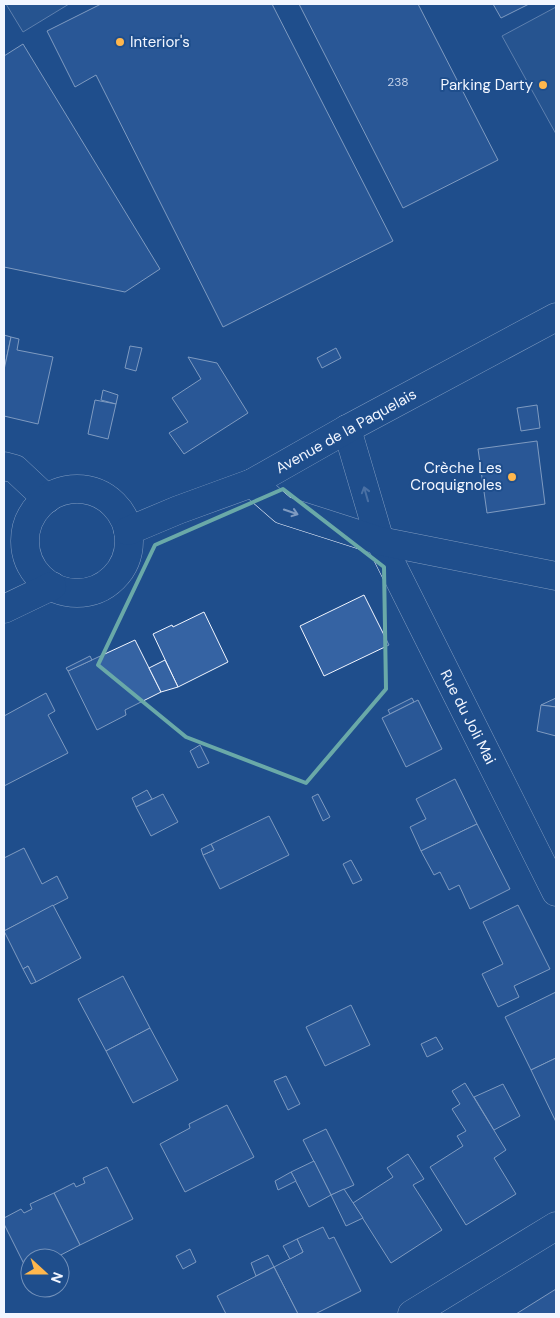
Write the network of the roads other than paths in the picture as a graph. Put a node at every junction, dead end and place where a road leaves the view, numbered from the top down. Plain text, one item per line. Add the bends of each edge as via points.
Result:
1 (556, 317) edge
2 (347, 429) junction
3 (4, 466) edge
4 (252, 483) junction
5 (46, 499) junction
6 (128, 531) junction
7 (380, 541) junction
8 (556, 576) edge
9 (52, 586) junction
10 (4, 609) edge
11 (556, 892) edge
12 (556, 1226) edge
13 (412, 1314) edge

1 - 2 street, Avenue de la Paquelais
2 - 4 street, Avenue de la Paquelais
7 -> 2 street, Rue du Joli Mai
3 - 5 street via 15,469
4 - 6 street, Avenue de la Paquelais
4 -> 7 street via 283,510
5 - 6 street via 62,491 79,488 96,492 111,501 122,514
5 - 9 street via 34,511 27,527 26,544 29,561 39,576
6 - 9 street via 124,563 101,587 85,592 68,592
7 - 8 street
7 - 11 street, Rue du Joli Mai
9 - 10 street
12 - 13 street

